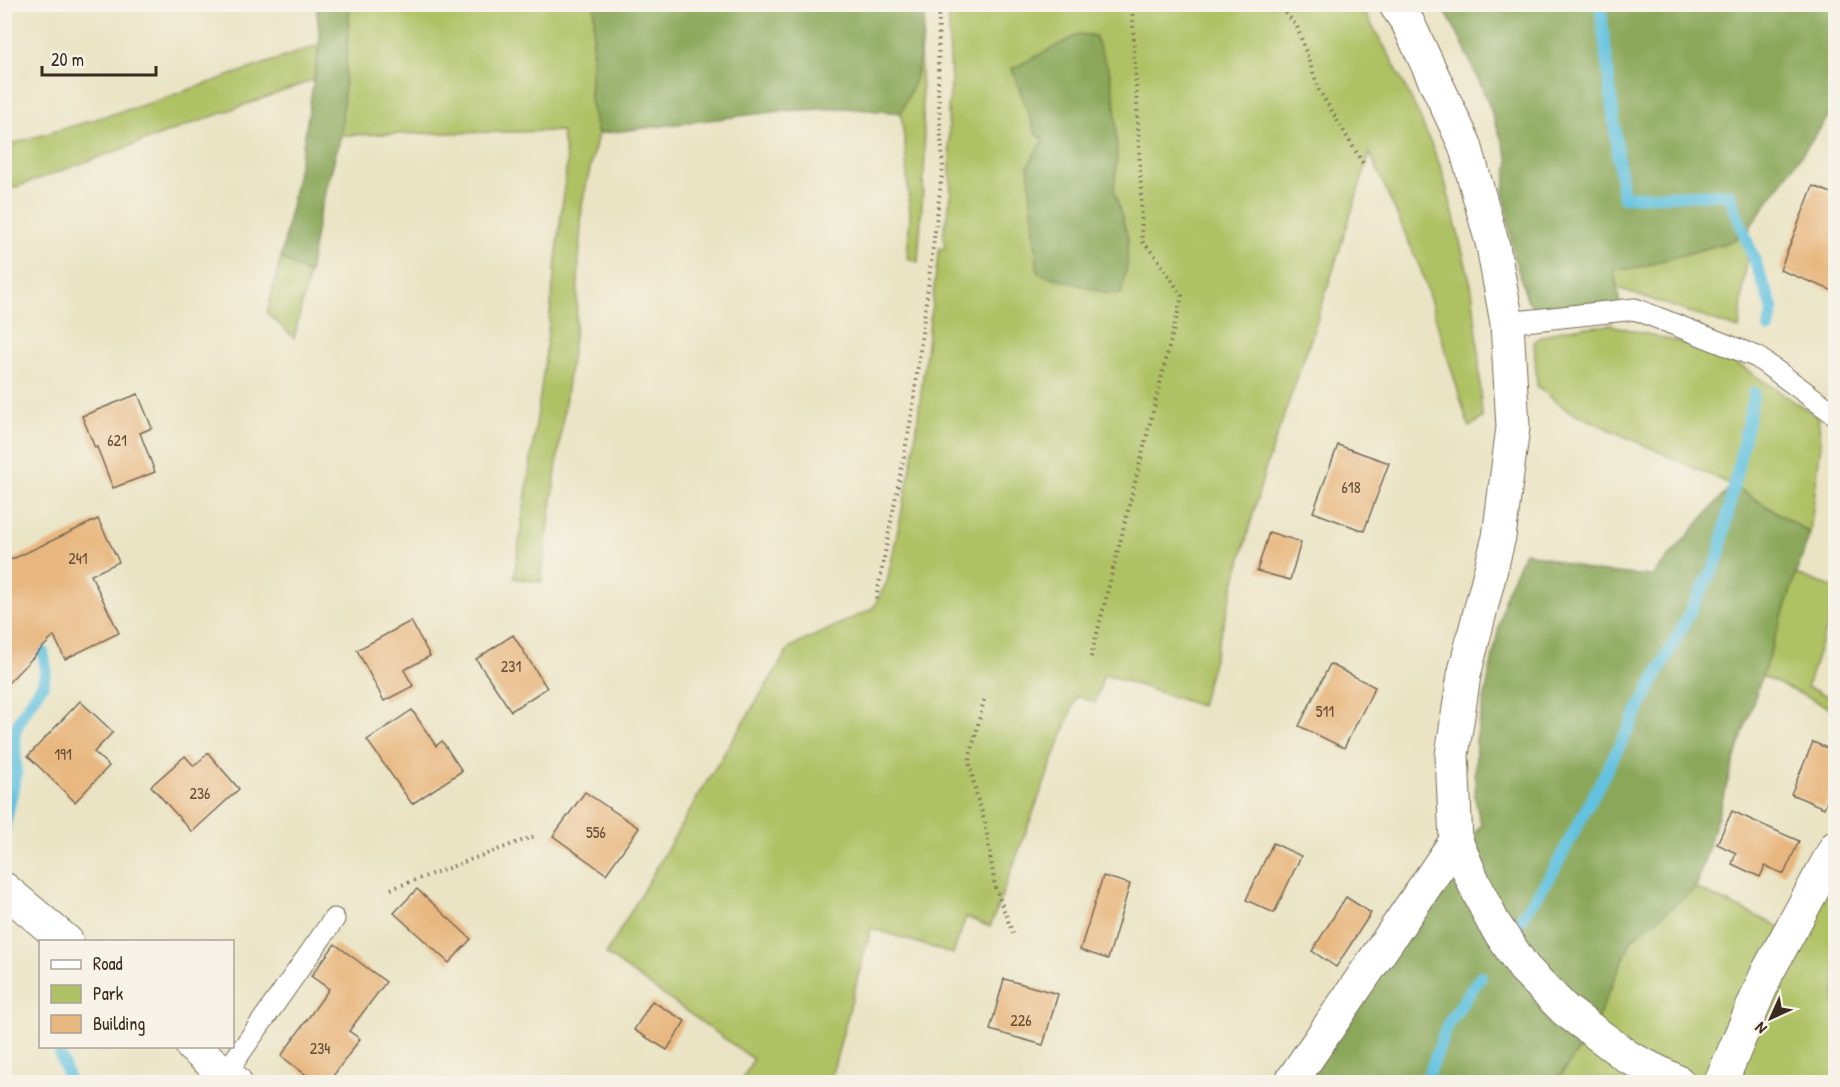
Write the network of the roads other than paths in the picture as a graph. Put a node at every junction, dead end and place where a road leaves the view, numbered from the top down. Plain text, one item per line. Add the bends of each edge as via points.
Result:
1 (1395, 4) edge
2 (1507, 323) junction
3 (1836, 415) edge
4 (1456, 841) junction
5 (1836, 847) edge
6 (4, 889) edge
7 (334, 919) dead end
8 (65, 940) edge
9 (193, 1048) edge
10 (230, 1078) edge
11 (1291, 1083) edge
12 (1678, 1083) edge
13 (1721, 1083) edge

1 - 2 street via 1408,22 1465,145 1493,246
2 - 3 lane via 1635,309 1757,357
2 - 4 street via 1513,427 1500,537 1464,675 1452,755
4 - 11 street
4 - 12 street via 1493,922 1524,968 1565,1010 1628,1057
5 - 13 street via 1767,973
6 - 8 street
7 - 10 lane
9 - 10 street

